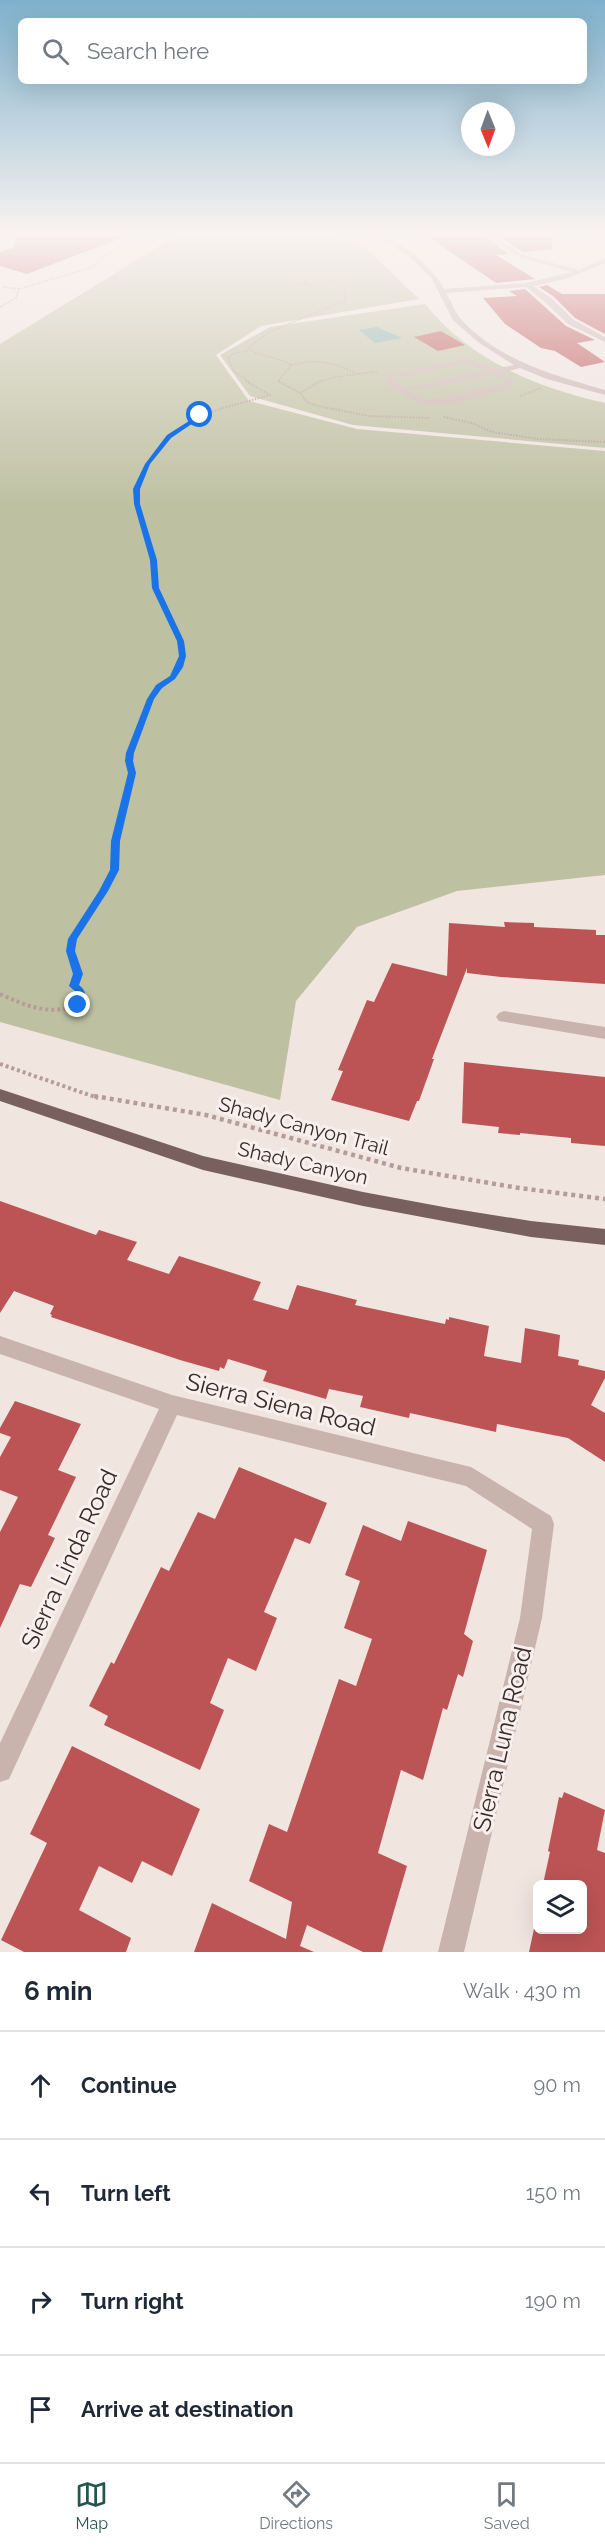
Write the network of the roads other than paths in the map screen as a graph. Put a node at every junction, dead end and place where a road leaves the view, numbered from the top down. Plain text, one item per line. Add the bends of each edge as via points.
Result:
1 (466, 327) edge
2 (581, 327) edge
3 (605, 340) edge
4 (522, 365) junction
5 (494, 372) junction
6 (405, 390) junction
7 (605, 393) edge
8 (504, 1017) dead end
9 (605, 1033) edge
10 (0, 1095) edge
11 (605, 1237) edge
12 (0, 1345) edge
13 (172, 1404) junction
14 (543, 1524) joint
15 (0, 1770) edge
16 (452, 1952) edge

1 - 4 street
2 - 3 street
4 - 5 street
4 - 7 street
5 - 6 street
5 - 6 street via 467,360 389,378
5 - 6 street via 511,384 435,402
8 - 9 street
10 - 11 main road, Shady Canyon via 214,1165 438,1213
12 - 13 street, Sierra Siena Road
13 - 14 street, Sierra Siena Road via 471,1477
13 - 15 street, Sierra Linda Road
14 - 16 street, Sierra Luna Road via 531,1618

